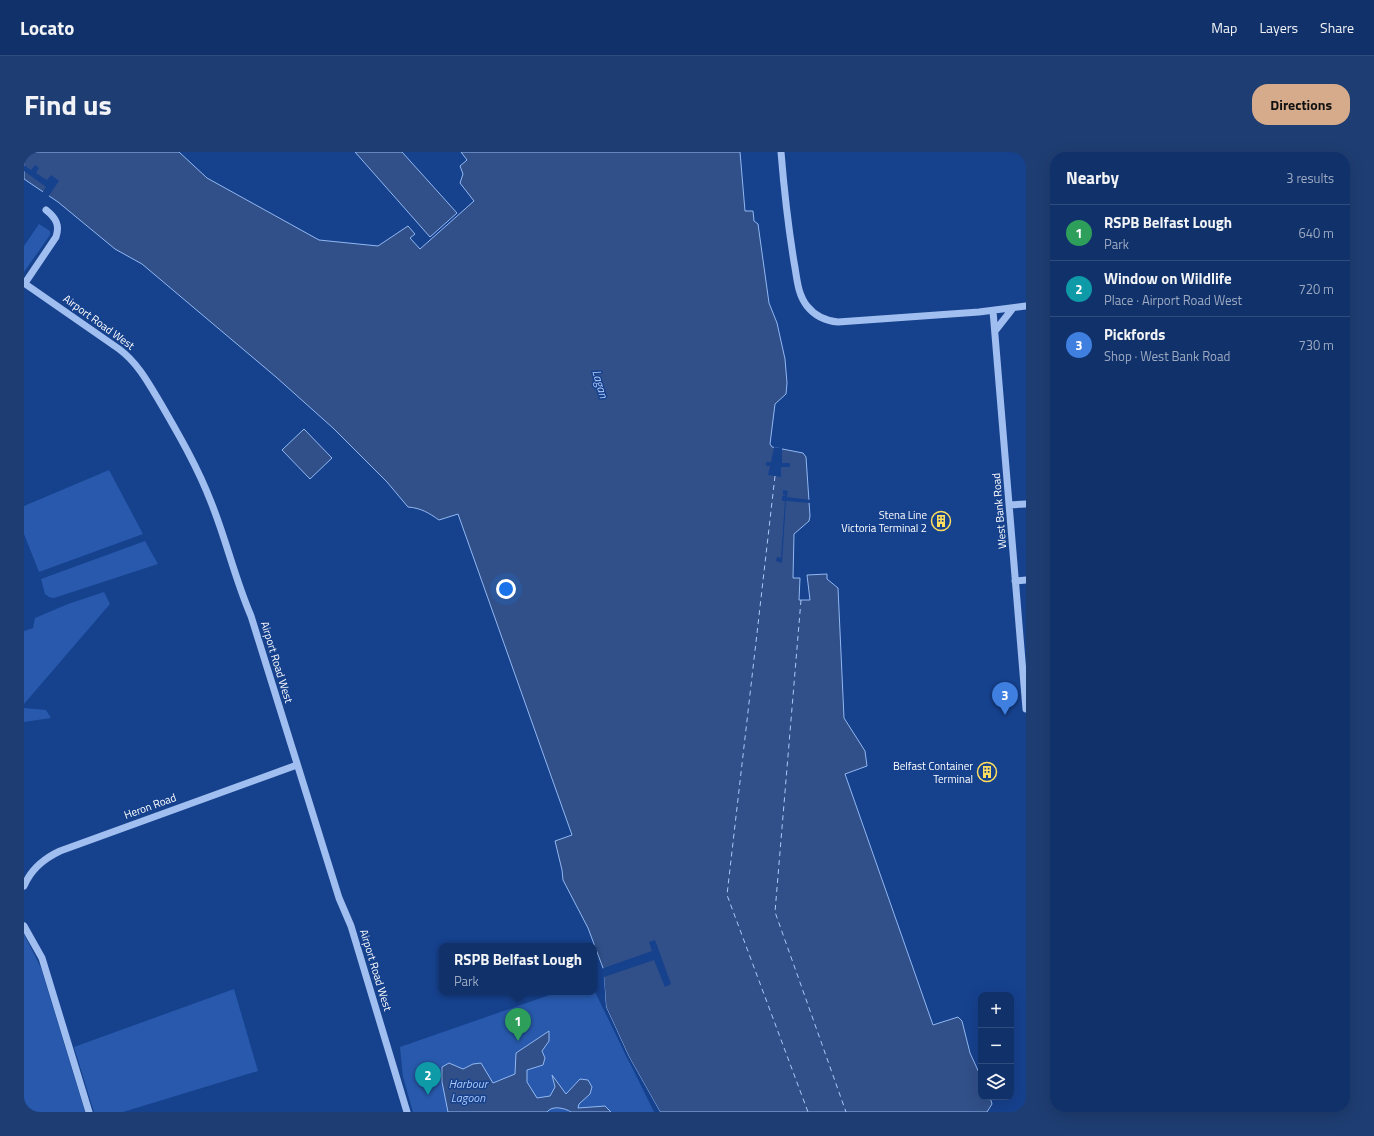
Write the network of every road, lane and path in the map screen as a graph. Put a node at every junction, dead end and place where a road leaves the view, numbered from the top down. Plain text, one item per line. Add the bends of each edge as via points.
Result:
1 (781, 152) edge
2 (46, 210) dead end
3 (24, 283) edge
4 (1026, 306) edge
5 (1014, 308) junction
6 (993, 311) junction
7 (995, 331) junction
8 (1026, 504) edge
9 (1009, 506) junction
10 (1026, 580) edge
11 (1015, 581) junction
12 (1026, 709) edge
13 (297, 765) junction
14 (24, 886) edge
15 (24, 926) edge
16 (89, 1112) edge
17 (407, 1112) edge

1 - 6 street via 785,203 800,292 813,313 828,321 838,322
2 - 3 street via 57,223 56,238
3 - 13 street, Airport Road West via 126,354 142,373 164,409 211,501 240,591 251,616
4 - 5 street
5 - 6 street
5 - 7 street
6 - 7 street, West Bank Road
7 - 9 street, West Bank Road
8 - 9 street
9 - 11 street, West Bank Road
10 - 11 street
11 - 12 street, West Bank Road
13 - 14 street, Heron Road via 60,851 38,864
13 - 17 street, Airport Road West via 339,898 354,934
15 - 16 street via 37,946 44,964

